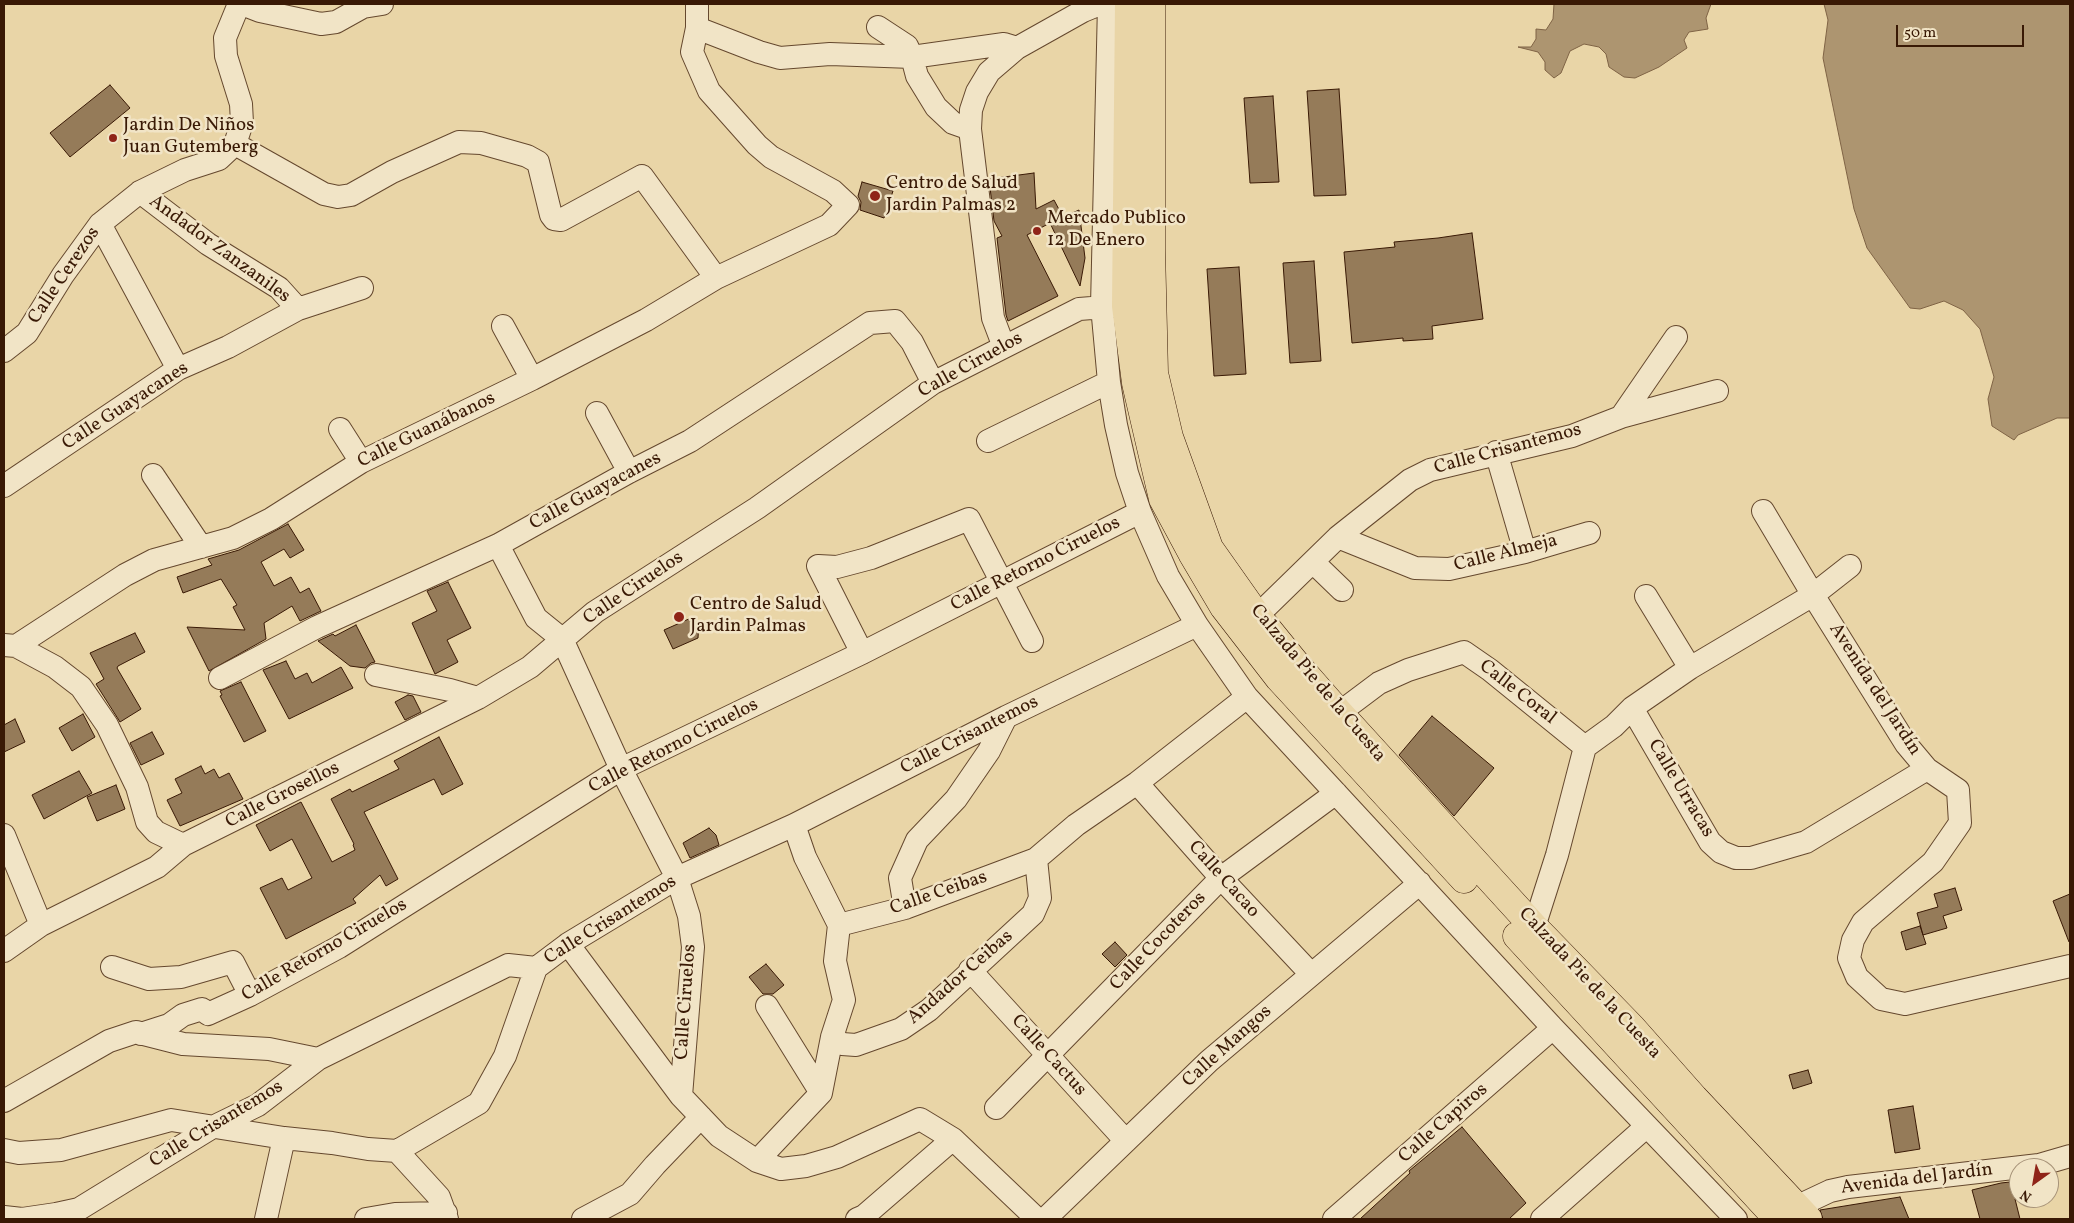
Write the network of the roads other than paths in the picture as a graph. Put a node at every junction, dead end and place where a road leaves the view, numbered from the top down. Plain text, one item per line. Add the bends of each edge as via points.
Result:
1 (241, 4) edge
2 (382, 4) edge
3 (696, 4) edge
4 (1100, 4) edge
5 (1109, 4) edge
6 (1128, 4) edge
7 (1151, 4) edge
8 (878, 27) dead end
9 (697, 28) junction
10 (1017, 48) junction
11 (912, 57) junction
12 (970, 129) junction
13 (235, 144) junction
14 (140, 192) junction
15 (100, 224) junction
16 (716, 278) junction
17 (362, 288) dead end
18 (1114, 306) junction
19 (298, 309) junction
20 (503, 326) dead end
21 (1676, 336) dead end
22 (1004, 347) junction
23 (4, 351) edge
24 (178, 369) junction
25 (532, 379) junction
26 (1109, 382) junction
27 (933, 383) junction
28 (1717, 391) dead end
29 (597, 413) dead end
30 (1621, 417) junction
31 (340, 429) dead end
32 (988, 441) dead end
33 (1496, 452) junction
34 (361, 462) junction
35 (629, 472) junction
36 (153, 475) dead end
37 (4, 486) edge
38 (1140, 512) junction
39 (1763, 512) dead end
40 (1589, 533) dead end
41 (1338, 537) junction
42 (498, 545) junction
43 (201, 547) junction
44 (1525, 552) junction
45 (1313, 562) junction
46 (1850, 566) dead end
47 (1002, 581) junction
48 (1342, 590) dead end
49 (1646, 596) dead end
50 (1813, 596) junction
51 (1257, 616) junction
52 (1197, 625) junction
53 (562, 639) junction
54 (1032, 642) dead end
55 (10, 646) edge
56 (862, 653) junction
57 (1690, 668) junction
58 (376, 675) dead end
59 (220, 678) dead end
60 (1247, 697) junction
61 (478, 698) junction
62 (1632, 708) junction
63 (1339, 713) junction
64 (1006, 717) junction
65 (1585, 747) junction
66 (621, 769) junction
67 (1927, 769) junction
68 (1137, 783) junction
69 (1336, 793) junction
70 (794, 825) junction
71 (4, 834) edge
72 (183, 844) junction
73 (1036, 859) junction
74 (677, 878) junction
75 (1221, 878) junction
76 (1420, 883) junction
77 (905, 908) junction
78 (41, 925) junction
79 (839, 925) junction
80 (1534, 927) junction
81 (568, 944) junction
82 (4, 951) edge
83 (2070, 966) edge
84 (112, 967) dead end
85 (536, 968) junction
86 (970, 970) junction
87 (1311, 974) junction
88 (250, 995) junction
89 (767, 1006) dead end
90 (1553, 1028) junction
91 (141, 1034) junction
92 (832, 1038) junction
93 (1048, 1056) junction
94 (318, 1059) junction
95 (821, 1093) junction
96 (681, 1096) junction
97 (4, 1101) edge
98 (996, 1108) dead end
99 (701, 1117) junction
100 (1647, 1126) junction
101 (211, 1128) junction
102 (284, 1138) junction
103 (953, 1139) junction
104 (1126, 1141) junction
105 (4, 1150) edge
106 (397, 1151) junction
107 (2070, 1156) edge
108 (757, 1161) junction
109 (81, 1214) edge
110 (1794, 1215) edge
111 (446, 1216) edge
112 (4, 1217) edge
113 (266, 1219) edge
114 (366, 1219) edge
115 (583, 1219) edge
116 (857, 1219) edge
117 (1037, 1219) edge
118 (1045, 1219) edge
119 (1334, 1219) edge
120 (1542, 1219) edge
121 (1736, 1219) edge

1 - 2 street via 321,24 336,22 363,7
1 - 13 street via 226,38 226,56 241,104 242,123
3 - 9 street
4 - 10 street
5 - 18 street
6 - 18 main road, Calzada Pie de la Cuesta
7 - 51 main road, Calzada Pie de la Cuesta via 1154,373 1169,437 1210,548
8 - 11 street via 907,46
9 - 11 street via 780,58 830,54
9 - 16 street, Calle Guanábanos via 692,52 709,91 771,157 833,192 848,205 829,225
10 - 11 street via 1004,44
10 - 12 street via 988,72 971,110
11 - 12 street via 917,76 936,107 953,123
12 - 22 street via 992,318
13 - 14 street, Calle Cerezos via 219,159 185,170
13 - 16 street via 324,194 338,197 352,195 392,172 459,142 481,143 538,162 551,214 554,219 561,220 642,176
14 - 15 street, Calle Cerezos
14 - 19 street, Andador Zanzaniles via 208,244 279,288
15 - 23 street, Calle Cerezos via 62,275 27,332
15 - 24 street
16 - 25 street, Calle Guanábanos via 646,320
17 - 19 street, Calle Guayacanes
18 - 22 street, Calle Ciruelos via 1079,309
18 - 26 street
18 - 110 main road, Calzada Pie de la Cuesta via 1163,499 1224,607 1286,685
19 - 24 street, Calle Guayacanes via 228,347
20 - 25 street
21 - 30 street
22 - 27 street, Calle Ciruelos
24 - 37 street, Calle Guayacanes
25 - 34 street, Calle Guanábanos
26 - 32 street
26 - 38 street via 1116,425
27 - 35 street, Calle Guayacanes via 912,342 895,321 870,323 690,441
27 - 53 street, Calle Ciruelos via 758,508 595,612
28 - 30 street, Calle Crisantemos
29 - 35 street
30 - 33 street, Calle Crisantemos via 1572,436
31 - 34 street
33 - 41 street, Calle Crisantemos via 1430,470
33 - 44 street
34 - 43 street, Calle Guanábanos via 271,519 233,538
35 - 42 street, Calle Guayacanes
36 - 43 street
38 - 47 street, Calle Retorno Ciruelos
38 - 52 street via 1168,576
39 - 50 street, Avenida del Jardín
40 - 44 street, Calle Almeja
41 - 44 street, Calle Almeja via 1415,568 1449,569
41 - 45 street, Calle Crisantemos
42 - 53 street via 536,618
42 - 59 street, Calle Guayacanes via 317,627
43 - 55 street, Calle Guanábanos via 154,560 125,575
45 - 48 street
45 - 51 street, Calle Crisantemos
46 - 50 street
47 - 54 street
47 - 56 street, Calle Retorno Ciruelos
47 - 56 street via 969,519 871,558 837,567 818,566
49 - 57 street
50 - 57 street
50 - 67 street, Avenida del Jardín via 1906,744
51 - 63 main road, Calzada Pie de la Cuesta
52 - 60 street
52 - 64 street, Calle Crisantemos
53 - 61 street, Calle Grosellos via 530,667
53 - 66 street, Calle Ciruelos
55 - 72 street via 55,667 81,687 116,742 137,787 147,822 156,832
56 - 66 street, Calle Retorno Ciruelos
57 - 62 street
58 - 61 street
60 - 68 street, Calle Ceibas
60 - 69 street
61 - 72 street, Calle Grosellos
62 - 65 street
62 - 67 street, Calle Urracas via 1710,842 1721,852 1736,858 1750,858 1806,842
63 - 65 street, Calle Coral via 1379,683 1464,652
63 - 80 main road, Calzada Pie de la Cuesta
64 - 70 street, Calle Crisantemos
64 - 77 street via 989,751 956,799 917,840 900,878
65 - 80 street via 1557,855
66 - 74 street, Calle Ciruelos
66 - 88 street, Calle Retorno Ciruelos via 339,947
67 - 83 street, Avenida del Jardín via 1958,790 1960,823 1933,862 1863,922 1853,940 1849,958 1857,977 1881,999 1905,1004
68 - 73 street, Calle Ceibas via 1076,825
68 - 75 street, Calle Cacao
69 - 75 street, Calle Cocoteros
69 - 76 street
70 - 74 street, Calle Crisantemos
70 - 79 street via 805,857
71 - 78 street
72 - 78 street, Calle Grosellos via 157,868
73 - 77 street, Calle Ceibas
73 - 86 street, Andador Ceibas via 1040,898 1033,914
74 - 81 street, Calle Crisantemos
74 - 96 street, Calle Ciruelos via 689,916 693,947
75 - 87 street, Calle Cacao
75 - 93 street, Calle Cocoteros
76 - 87 street, Calle Mangos
76 - 90 street
77 - 79 street, Calle Ceibas
78 - 82 street, Calle Grosellos
79 - 92 street via 835,962 844,1000
80 - 110 main road, Calzada Pie de la Cuesta via 1632,1028
81 - 85 street, Calle Crisantemos
81 - 96 street, Calle Ciruelos
84 - 88 street via 149,979 181,977 232,962
85 - 94 street, Calle Crisantemos via 508,965
85 - 106 street via 506,1056 479,1103
86 - 92 street, Andador Ceibas via 929,1010 901,1029 856,1044 842,1044
86 - 93 street, Calle Cactus
87 - 104 street, Calle Mangos via 1209,1062
88 - 91 street, Calle Retorno Ciruelos via 208,1014 202,1009
89 - 95 street
90 - 100 street
90 - 119 street, Calle Capiros
91 - 94 street via 183,1044 270,1049
91 - 97 street via 136,1032 109,1041
92 - 95 street
93 - 98 street, Calle Cocoteros
93 - 104 street, Calle Cactus
94 - 101 street, Calle Crisantemos via 258,1105
95 - 108 street
96 - 99 street, Calle Ciruelos
99 - 108 street, Calle Ciruelos via 719,1136
99 - 115 street via 654,1164 630,1194
100 - 120 street
100 - 121 street
101 - 102 street
101 - 105 street via 171,1120 62,1150 19,1153
101 - 109 street, Calle Crisantemos
102 - 106 street
102 - 113 street
103 - 108 street, Calle Ciruelos via 920,1119 837,1157 806,1166 781,1169
103 - 116 street
103 - 117 street, Calle Ciruelos
104 - 118 street, Calle Mangos
106 - 111 street via 439,1197
107 - 110 street, Avenida del Jardín via 2038,1165 1830,1190
109 - 112 street, Calle Crisantemos via 22,1219
111 - 114 street via 395,1214

